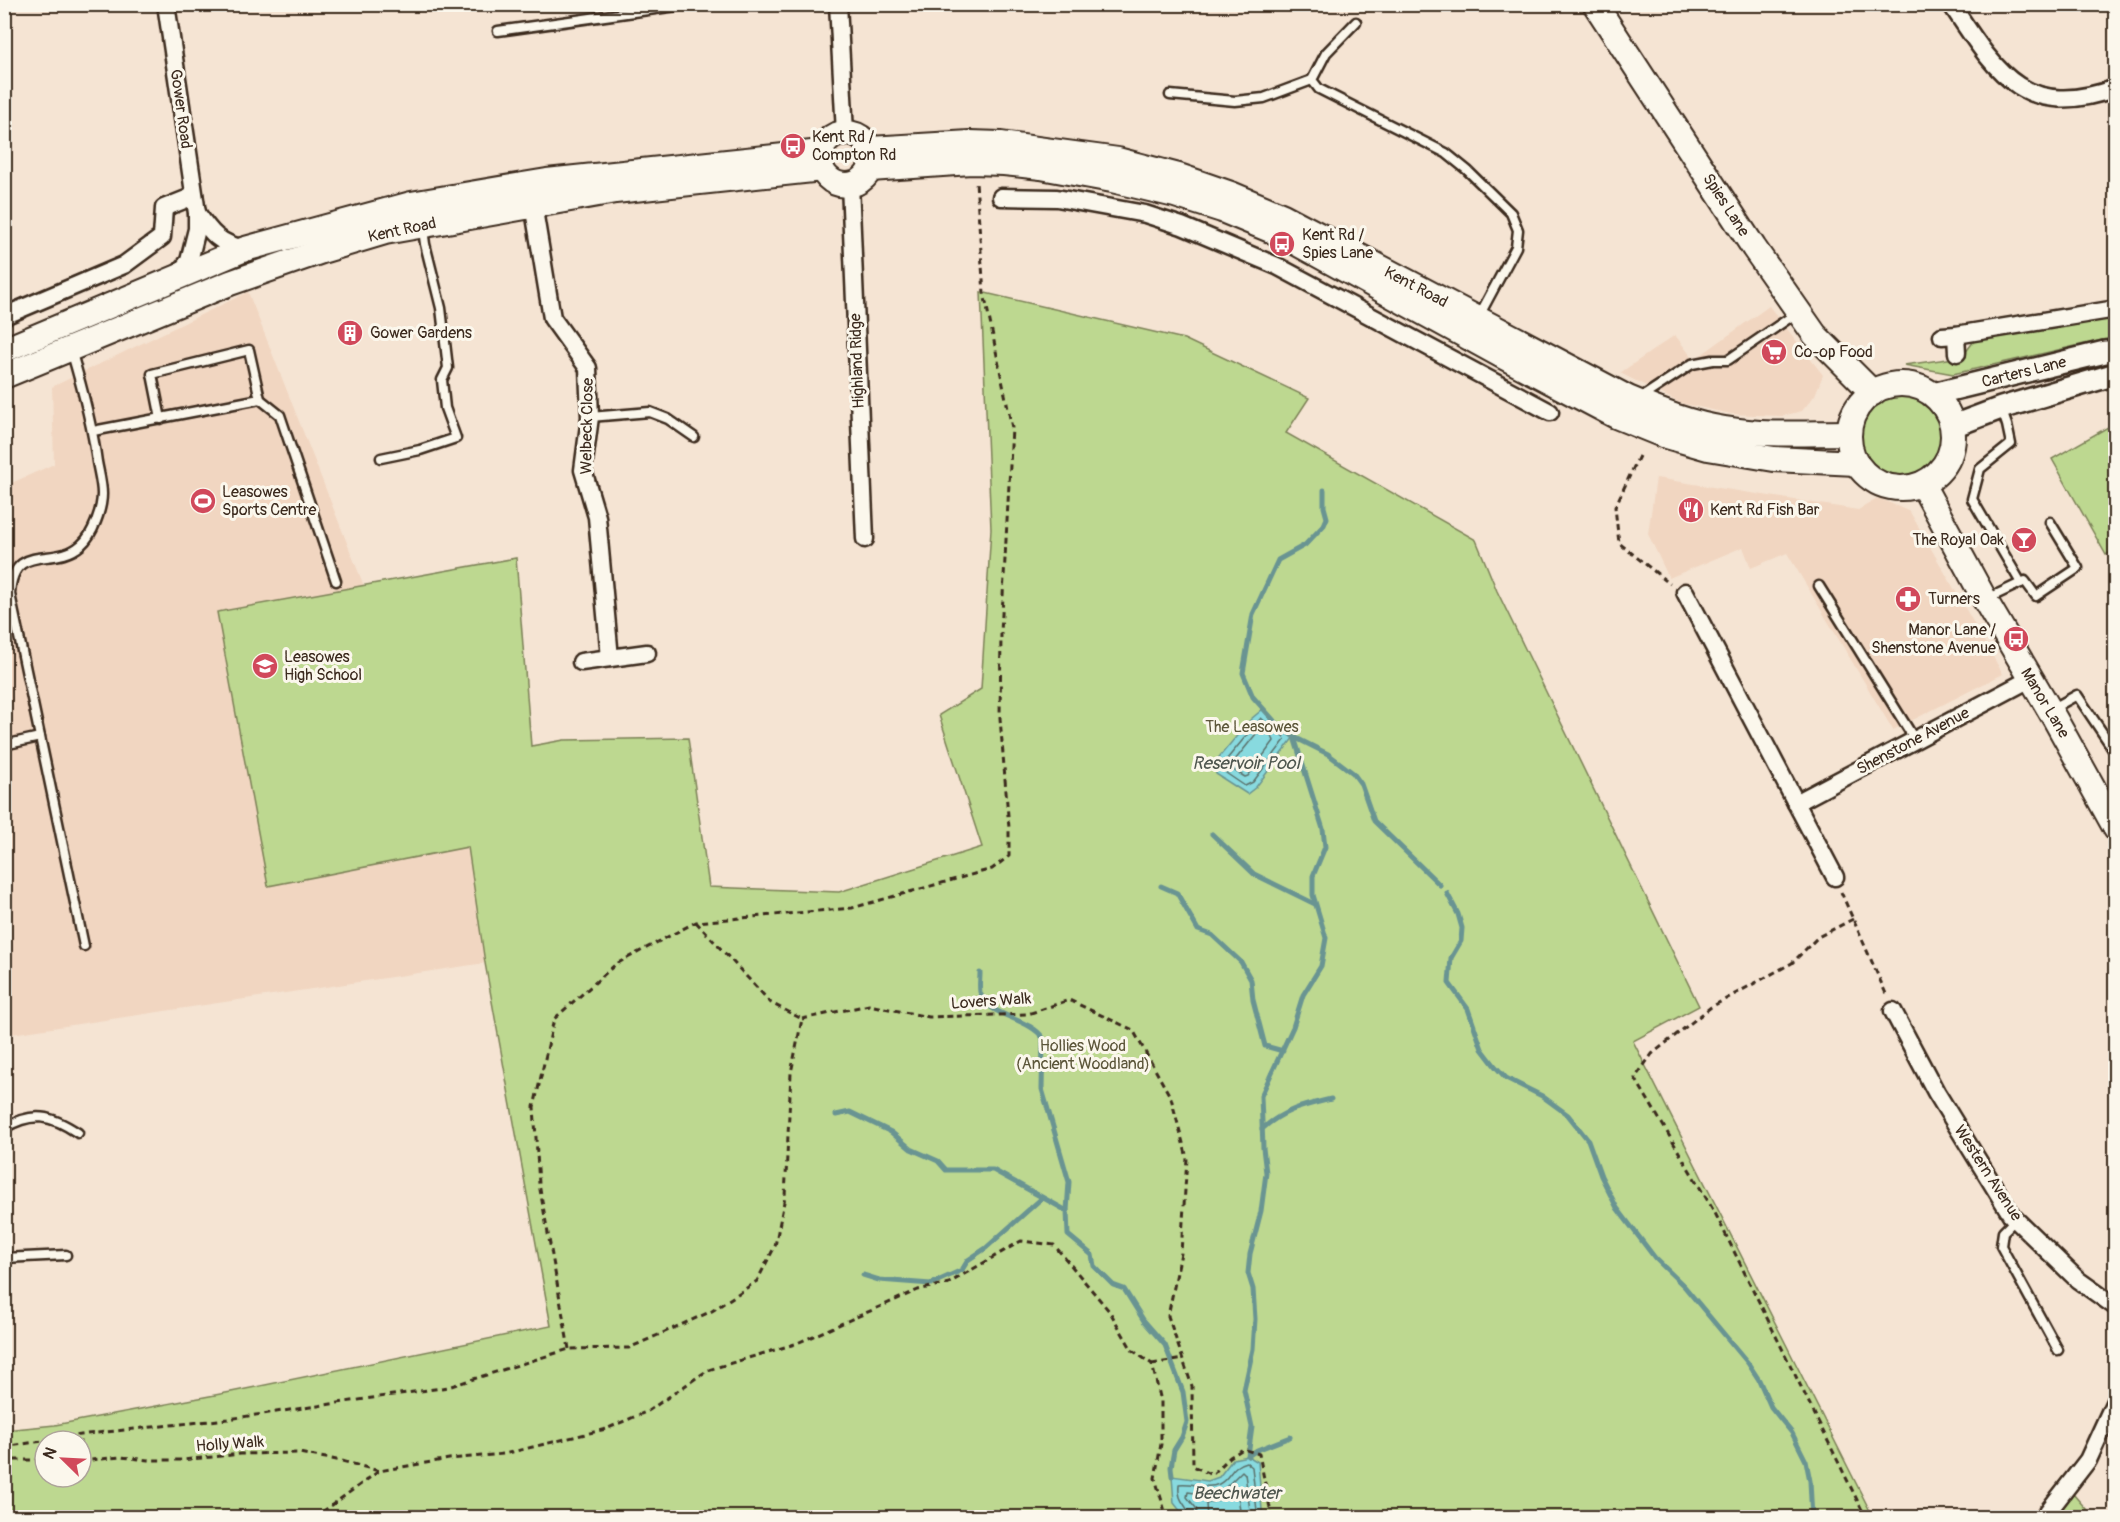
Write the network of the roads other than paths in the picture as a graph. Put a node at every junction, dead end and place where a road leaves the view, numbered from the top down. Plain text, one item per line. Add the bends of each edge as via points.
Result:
1 (165, 4) edge
2 (692, 4) edge
3 (838, 4) edge
4 (1595, 4) edge
5 (1951, 4) edge
6 (1356, 22) dead end
7 (498, 32) dead end
8 (1312, 80) junction
9 (2115, 88) edge
10 (1170, 95) dead end
11 (845, 133) junction
12 (870, 159) junction
13 (821, 161) junction
14 (850, 184) junction
15 (1153, 189) junction
16 (1000, 197) dead end
17 (533, 204) junction
18 (196, 205) junction
19 (1145, 214) junction
20 (422, 225) junction
21 (245, 249) junction
22 (176, 277) junction
23 (2115, 309) edge
24 (1798, 312) junction
25 (4, 316) edge
26 (1477, 319) junction
27 (71, 349) junction
28 (4, 350) edge
29 (2115, 352) edge
30 (1957, 353) dead end
31 (2115, 374) edge
32 (4, 376) edge
33 (1872, 393) junction
34 (1933, 394) junction
35 (260, 399) junction
36 (1636, 401) junction
37 (2001, 408) junction
38 (1550, 412) dead end
39 (590, 417) junction
40 (161, 419) junction
41 (1953, 426) junction
42 (93, 431) junction
43 (1850, 433) junction
44 (694, 437) dead end
45 (381, 458) dead end
46 (1856, 463) junction
47 (1922, 484) junction
48 (2050, 522) dead end
49 (865, 538) dead end
50 (336, 581) dead end
51 (2021, 583) junction
52 (1820, 586) dead end
53 (1685, 592) road end
54 (1985, 600) junction
55 (15, 620) junction
56 (4, 622) edge
57 (647, 653) dead end
58 (610, 658) junction
59 (581, 662) dead end
60 (2030, 679) junction
61 (2050, 710) junction
62 (40, 736) junction
63 (1915, 740) junction
64 (4, 745) edge
65 (2115, 753) edge
66 (1796, 803) junction
67 (2115, 829) edge
68 (1834, 877) road end
69 (84, 946) dead end
70 (1893, 1011) road end
71 (4, 1128) edge
72 (78, 1132) dead end
73 (2016, 1219) junction
74 (66, 1255) dead end
75 (4, 1258) edge
76 (2115, 1307) edge
77 (2058, 1350) dead end
78 (2115, 1399) edge
79 (2043, 1518) edge

1 - 18 street, Gower Road
2 - 7 lane
3 - 11 street
4 - 24 main road, Spies Lane
5 - 9 street via 1989,60 2016,85 2053,98 2090,96
6 - 8 lane via 1326,53
8 - 10 lane via 1264,98 1235,101
8 - 26 lane via 1319,88 1446,153 1511,213 1518,230 1516,247
11 - 12 main road via 864,141
11 - 13 main road via 826,142
12 - 14 main road via 862,179
12 - 15 main road, Kent Road via 1041,167
12 - 26 main road, Kent Road via 970,143 1001,144 1118,160 1169,173 1283,216
13 - 14 main road via 827,177
13 - 17 main road, Kent Road
13 - 21 main road, Kent Road via 547,180 411,204
14 - 49 street, Highland Ridge
15 - 19 street
15 - 46 main road, Kent Road via 1222,210 1280,234 1616,416 1663,435 1708,448 1774,459
16 - 19 street via 1057,198
17 - 20 main road, Kent Road
17 - 39 street, Welbeck Close via 552,318 588,368
18 - 21 street via 212,233 230,246
18 - 22 street, Gower Road via 189,261
18 - 25 street via 164,208 162,237 124,265
19 - 38 street via 1277,266
20 - 27 main road, Kent Road via 385,232 283,265
20 - 45 lane via 441,308 448,368 442,380 445,408 456,438
21 - 22 main road, Kent Road
22 - 28 main road, Kent Road
23 - 30 street via 1949,336
24 - 33 main road, Spies Lane
24 - 36 lane via 1728,360 1692,364
26 - 36 main road, Kent Road
27 - 32 main road, Kent Road
27 - 42 lane
29 - 34 street, Carters Lane
31 - 37 street, Carters Lane
33 - 34 main road via 1904,384
33 - 43 main road via 1854,413
34 - 41 main road via 1945,407
35 - 40 lane
35 - 40 lane via 249,351 152,374
35 - 50 lane via 280,416
36 - 43 main road, Kent Road via 1670,415 1724,429 1778,434
37 - 41 street, Carters Lane
37 - 51 lane via 2011,444 1980,469 1972,499
39 - 44 lane via 650,412
39 - 58 street, Welbeck Close via 583,471 597,517
40 - 42 lane
41 - 47 main road via 1953,444 1947,460 1937,474
42 - 55 lane via 102,496 96,520 82,545 65,553 25,561 17,567 10,594
43 - 46 main road
46 - 47 main road via 1884,485 1906,488
47 - 54 main road, Manor Lane
48 - 51 lane via 2078,568 2036,596 2025,581
51 - 54 lane
52 - 63 lane
53 - 66 street
54 - 60 main road, Manor Lane
55 - 56 lane
55 - 62 lane
57 - 58 street
58 - 59 street
60 - 61 main road, Manor Lane
60 - 63 street, Shenstone Avenue
61 - 65 lane via 2077,695
61 - 67 main road, Manor Lane
62 - 64 lane
62 - 69 lane
63 - 66 street, Shenstone Avenue
66 - 68 street
70 - 73 street, Western Avenue via 1936,1092
71 - 72 lane via 38,1116 60,1120
73 - 76 street, Western Avenue via 2078,1280
73 - 77 lane via 2003,1232 2001,1246
74 - 75 lane
78 - 79 street via 2088,1460

